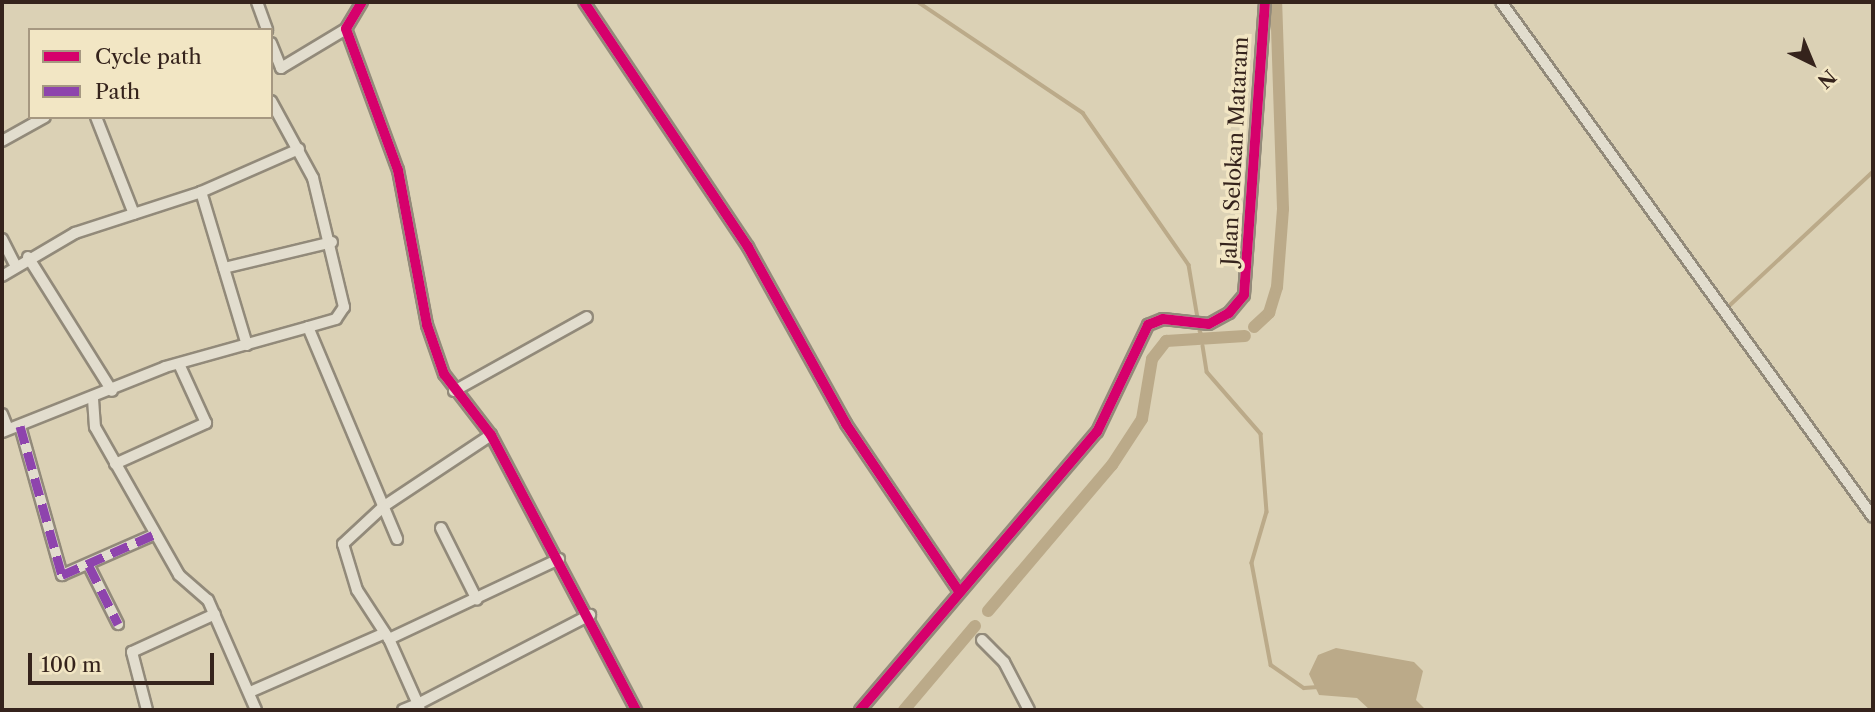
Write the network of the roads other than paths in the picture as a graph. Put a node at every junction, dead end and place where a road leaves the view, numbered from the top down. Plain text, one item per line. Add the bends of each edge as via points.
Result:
1 (257, 2) edge
2 (362, 2) edge
3 (584, 2) edge
4 (1265, 2) edge
5 (1501, 2) edge
6 (266, 28) edge
7 (346, 29) junction
8 (273, 48) edge
9 (281, 68) junction
10 (273, 74) edge
11 (273, 104) edge
12 (41, 119) edge
13 (97, 119) edge
14 (2, 141) edge
15 (299, 149) junction
16 (201, 192) junction
17 (134, 214) junction
18 (2, 239) edge
19 (332, 242) junction
20 (28, 257) junction
21 (15, 264) junction
22 (224, 268) junction
23 (2, 276) edge
24 (587, 317) dead end
25 (309, 327) junction
26 (247, 345) junction
27 (178, 364) junction
28 (113, 391) junction
29 (454, 391) junction
30 (93, 399) junction
31 (2, 414) edge
32 (20, 426) junction
33 (5, 430) edge
34 (491, 435) junction
35 (115, 464) junction
36 (384, 506) junction
37 (1873, 517) edge
38 (441, 528) dead end
39 (153, 536) junction
40 (397, 539) dead end
41 (559, 559) junction
42 (89, 566) junction
43 (958, 590) junction
44 (477, 600) junction
45 (215, 614) junction
46 (590, 615) junction
47 (118, 624) dead end
48 (387, 636) junction
49 (982, 640) dead end
50 (250, 692) junction
51 (419, 707) edge
52 (147, 710) edge
53 (256, 710) edge
54 (403, 710) edge
55 (636, 710) edge
56 (860, 710) edge
57 (1028, 710) edge

1 - 6 street
2 - 7 street
3 - 43 street via 748,247 846,424
4 - 43 street, Jalan Selokan Mataram via 1244,295 1230,313 1209,324 1163,319 1148,325 1097,432
5 - 37 street
7 - 9 street
7 - 29 street via 398,170 427,325
8 - 9 street
9 - 10 street
11 - 15 street
12 - 14 street
13 - 17 street
15 - 16 street
15 - 19 street
16 - 17 street
16 - 22 street
17 - 20 street
18 - 21 street
19 - 22 street
19 - 25 street via 342,314
20 - 21 street
20 - 28 street
21 - 23 street
22 - 26 street
24 - 29 street
25 - 26 street
25 - 36 street
26 - 27 street
27 - 28 street
27 - 35 street via 206,423
28 - 30 street
29 - 34 street
30 - 32 street
30 - 35 street via 95,427
31 - 33 street
32 - 33 street
32 - 42 street via 58,570 68,575
34 - 36 street
34 - 41 street
35 - 39 street
36 - 40 street
36 - 48 street via 351,533 343,550 357,590
38 - 44 street
39 - 42 street
39 - 45 street
41 - 44 street
41 - 46 street
42 - 47 street
43 - 56 street, Jalan Selokan Mataram
44 - 48 street
45 - 50 street
45 - 52 street via 132,652
46 - 51 street
46 - 55 street
48 - 50 street
48 - 51 street
49 - 57 street via 1004,662
50 - 53 street
51 - 54 street

